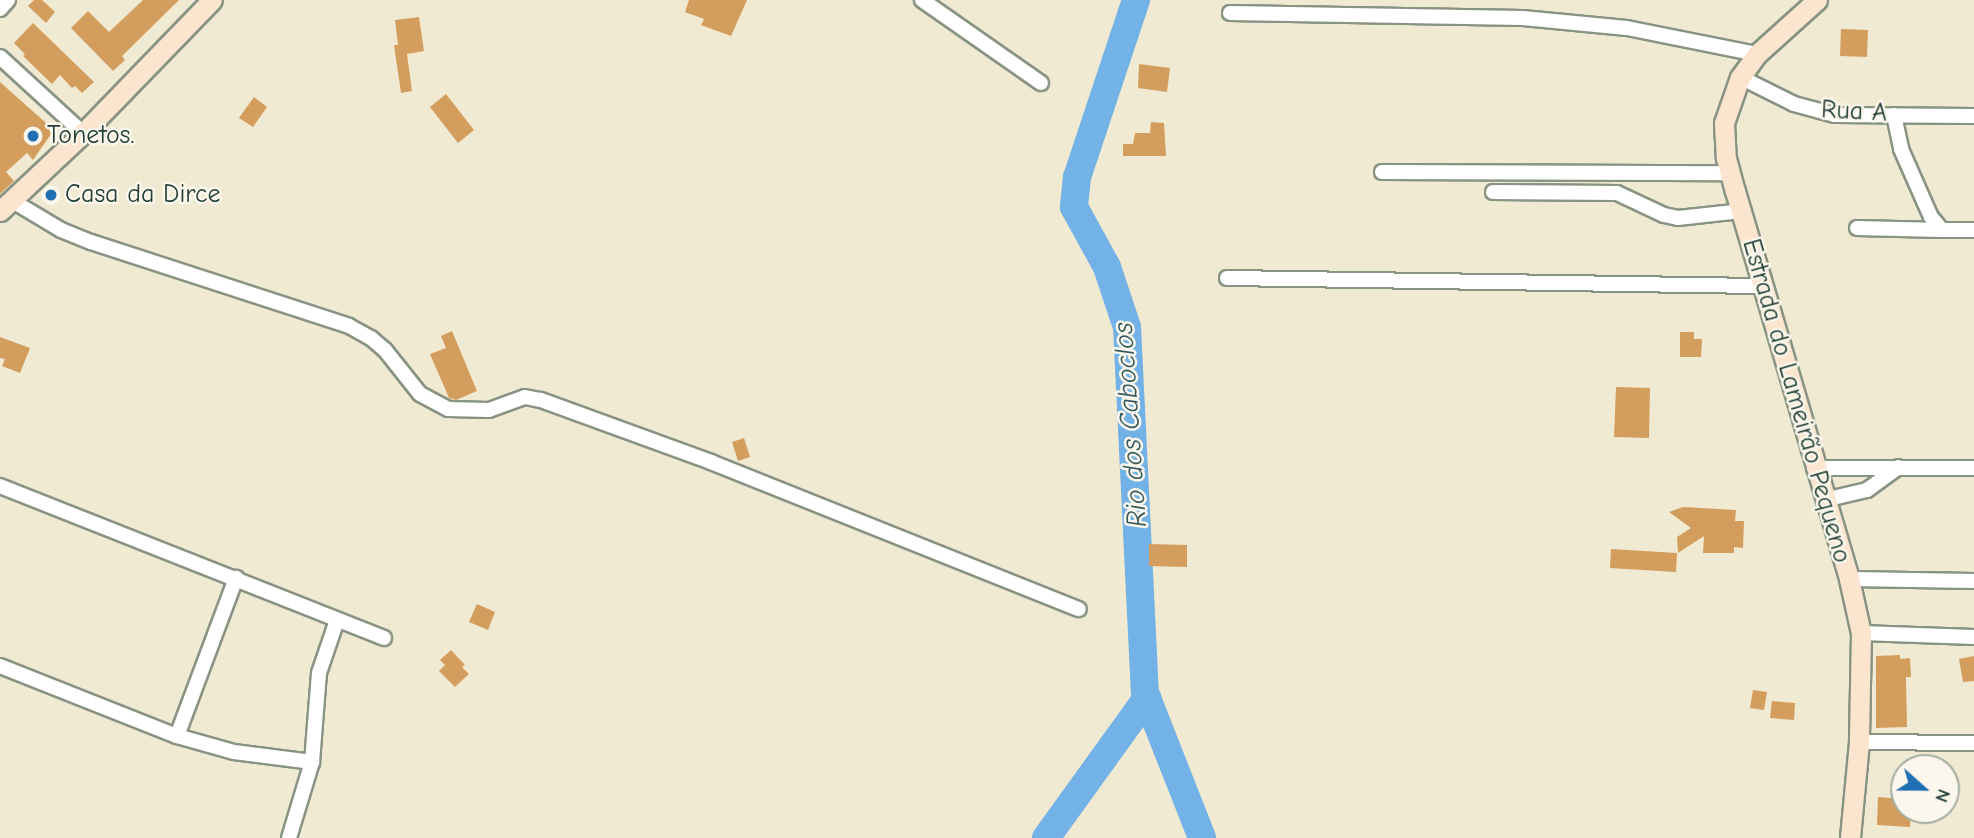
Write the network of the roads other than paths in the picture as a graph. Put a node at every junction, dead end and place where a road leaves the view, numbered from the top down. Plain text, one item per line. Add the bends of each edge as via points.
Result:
1 (8, 0) edge
2 (212, 0) edge
3 (922, 0) edge
4 (1817, 0) edge
5 (0, 9) edge
6 (1230, 13) dead end
7 (1757, 54) junction
8 (0, 57) edge
9 (1740, 77) junction
10 (1041, 83) dead end
11 (1894, 115) junction
12 (1974, 116) edge
13 (83, 133) junction
14 (1382, 172) dead end
15 (1730, 173) junction
16 (1493, 192) dead end
17 (6, 206) edge
18 (1741, 211) junction
19 (1857, 228) dead end
20 (1942, 230) junction
21 (1974, 230) edge
22 (1227, 278) dead end
23 (1762, 286) junction
24 (1899, 467) junction
25 (1814, 468) junction
26 (1974, 468) edge
27 (0, 486) edge
28 (1824, 500) junction
29 (236, 578) junction
30 (1849, 579) junction
31 (1974, 581) edge
32 (1079, 609) dead end
33 (337, 620) junction
34 (1861, 633) junction
35 (1974, 637) edge
36 (384, 638) dead end
37 (0, 666) edge
38 (177, 736) junction
39 (1859, 742) junction
40 (1974, 743) edge
41 (312, 762) junction
42 (289, 838) edge
43 (1850, 838) edge

1 - 5 street
2 - 13 street
3 - 10 street
4 - 7 street, Estrada do Lameirão Pequeno
6 - 7 street via 1523,18 1627,28
7 - 9 street, Estrada do Lameirão Pequeno
8 - 13 street
9 - 11 street, Rua A via 1815,111
9 - 15 street, Estrada do Lameirão Pequeno via 1724,123
11 - 12 street, Rua A
11 - 20 street via 1912,178
13 - 17 street
14 - 15 street
15 - 18 street, Estrada do Lameirão Pequeno
16 - 18 street via 1618,193 1678,218
17 - 32 street via 91,242 349,326 385,350 421,394 448,409 489,410 525,397 541,400 711,462
18 - 23 street, Estrada do Lameirão Pequeno
19 - 20 street
20 - 21 street
22 - 23 street
23 - 25 street, Estrada do Lameirão Pequeno
24 - 25 street
24 - 26 street
24 - 28 street via 1867,490
25 - 28 street, Estrada do Lameirão Pequeno
27 - 29 street
28 - 30 street, Estrada do Lameirão Pequeno
29 - 33 street
29 - 38 street
30 - 31 street
30 - 34 street, Estrada do Lameirão Pequeno
33 - 36 street
33 - 41 street via 319,673
34 - 35 street
34 - 39 street, Estrada do Lameirão Pequeno
37 - 38 street
38 - 41 street via 234,752
39 - 40 street
39 - 43 street, Estrada do Lameirão Pequeno
41 - 42 street

